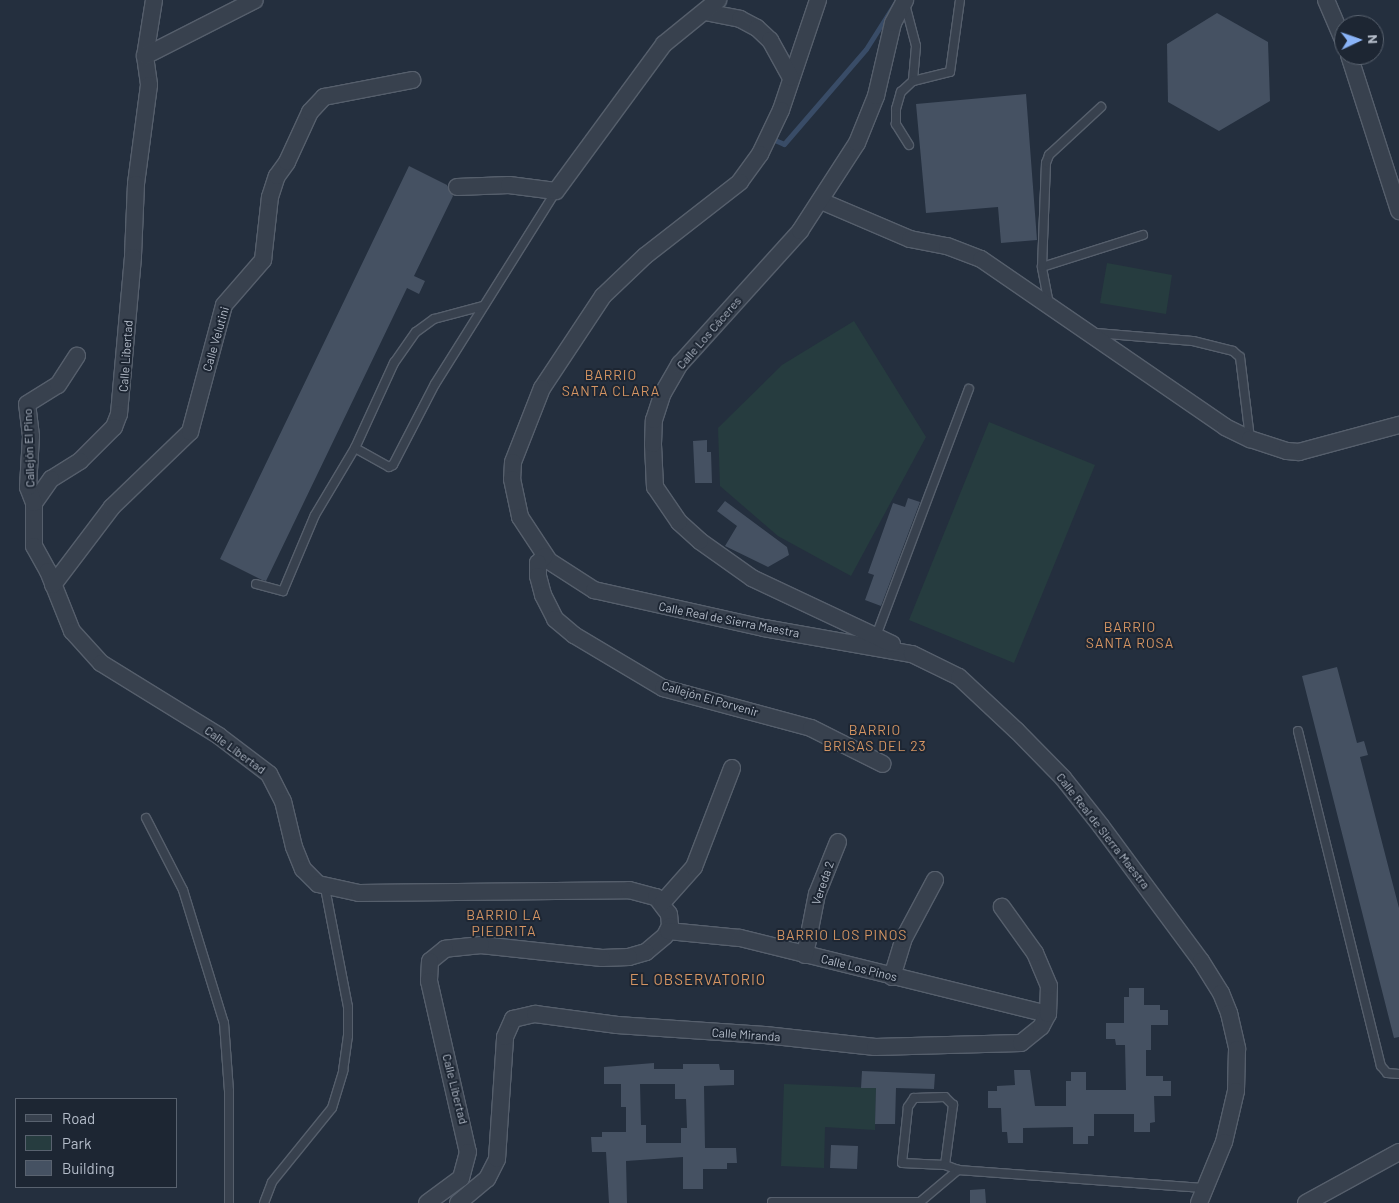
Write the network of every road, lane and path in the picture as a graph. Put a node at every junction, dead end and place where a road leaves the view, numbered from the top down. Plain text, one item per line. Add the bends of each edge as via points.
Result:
1 (154, 0) edge
2 (255, 0) edge
3 (718, 0) edge
4 (818, 0) edge
5 (905, 0) edge
6 (960, 0) edge
7 (1326, 0) edge
8 (705, 12) junction
9 (1334, 19) edge
10 (146, 56) junction
11 (1352, 65) edge
12 (791, 78) junction
13 (412, 80) dead end
14 (913, 80) junction
15 (1101, 107) dead end
16 (909, 145) dead end
17 (457, 187) dead end
18 (556, 191) junction
19 (821, 201) junction
20 (1399, 212) edge
21 (1143, 235) dead end
22 (1042, 267) junction
23 (483, 306) junction
24 (1050, 306) junction
25 (1089, 333) junction
26 (76, 356) dead end
27 (969, 389) dead end
28 (1399, 425) edge
29 (1250, 438) junction
30 (355, 448) junction
31 (34, 502) junction
32 (545, 556) junction
33 (256, 584) dead end
34 (53, 585) junction
35 (876, 636) junction
36 (912, 654) junction
37 (1298, 731) dead end
38 (883, 764) dead end
39 (732, 768) dead end
40 (146, 818) dead end
41 (838, 842) dead end
42 (935, 880) dead end
43 (325, 887) junction
44 (662, 903) junction
45 (1002, 907) dead end
46 (668, 931) junction
47 (805, 955) junction
48 (892, 977) junction
49 (1048, 1014) junction
50 (1399, 1074) edge
51 (1399, 1152) edge
52 (945, 1165) junction
53 (958, 1170) junction
54 (1202, 1196) edge
55 (772, 1202) edge
56 (229, 1203) edge
57 (264, 1203) edge
58 (427, 1203) edge
59 (458, 1203) edge
60 (1306, 1203) edge

1 - 10 street, Calle Libertad
2 - 10 street
3 - 8 street
4 - 12 street, Calle Real de Sierra Maestra
5 - 14 lane via 916,46
5 - 19 street, Calle Los Cáceres via 893,24 876,96 857,143
6 - 14 lane via 950,72
7 - 9 street
8 - 12 street via 740,19 757,28 770,40
8 - 18 street via 664,44
10 - 31 street, Calle Libertad via 149,85 136,184 119,414 114,427 80,461 51,479
11 - 20 street
12 - 32 street, Calle Real de Sierra Maestra via 770,138 740,182 645,256 603,296 542,388 515,455 512,479 520,516
13 - 34 street, Calle Velutini via 324,97 310,112 277,176 270,197 263,260 224,305 190,432 112,508
14 - 16 lane via 901,92 896,109 896,124
15 - 22 lane via 1049,154
17 - 18 street via 509,185
18 - 23 lane
19 - 24 street via 910,239 967,252
19 - 35 street, Calle Los Cáceres via 800,231 680,364 654,420 655,487 679,522 733,566
21 - 22 lane
22 - 24 lane
23 - 30 lane via 434,319 416,332 394,363
23 - 30 lane via 435,384 393,465 389,467
24 - 25 street
25 - 29 street via 1226,427
25 - 29 lane via 1193,341 1232,351 1240,357
26 - 31 street, Callejón El Pino via 58,385 27,404 31,436 28,487
27 - 35 lane
28 - 29 street via 1299,452 1286,451
30 - 33 lane via 315,515 283,591
31 - 34 street, Calle Libertad via 34,546
32 - 36 street, Calle Real de Sierra Maestra via 566,575 608,596
32 - 38 street, Callejón El Porvenir via 538,563 543,594 555,619 574,635 663,688 811,728
34 - 43 street, Calle Libertad via 72,631 93,656 130,684 219,736 269,774 283,801 303,869 309,879
35 - 36 street, Calle Los Cáceres
36 - 54 street, Calle Real de Sierra Maestra via 960,677 1063,778 1221,992 1234,1031 1238,1071 1224,1142
37 - 50 lane via 1381,1066 1387,1073
39 - 44 street via 694,867
40 - 56 lane via 183,890 224,1023 228,1074
41 - 47 street, Vereda 2 via 817,894
42 - 48 street via 904,940
43 - 44 street, Calle Libertad via 359,893 629,890 645,892
43 - 57 lane via 348,1007 343,1071 332,1108 272,1182
44 - 46 street via 669,914
45 - 49 street via 1045,970 1050,998
46 - 47 street, Calle Los Pinos via 740,938
46 - 58 street, Calle Libertad via 656,946 629,958 481,945 445,949 430,961 432,998 468,1152 461,1178
47 - 48 street, Calle Los Pinos
48 - 49 street, Calle Los Pinos
49 - 59 street, Calle Miranda via 1041,1027 1021,1043 921,1048 834,1044 765,1034 652,1028 521,1015 513,1019 505,1037 497,1159 487,1180
51 - 60 street
52 - 52 lane via 902,1163 908,1107 914,1098 945,1097 953,1105
52 - 53 lane
53 - 54 lane
53 - 55 lane via 920,1202

